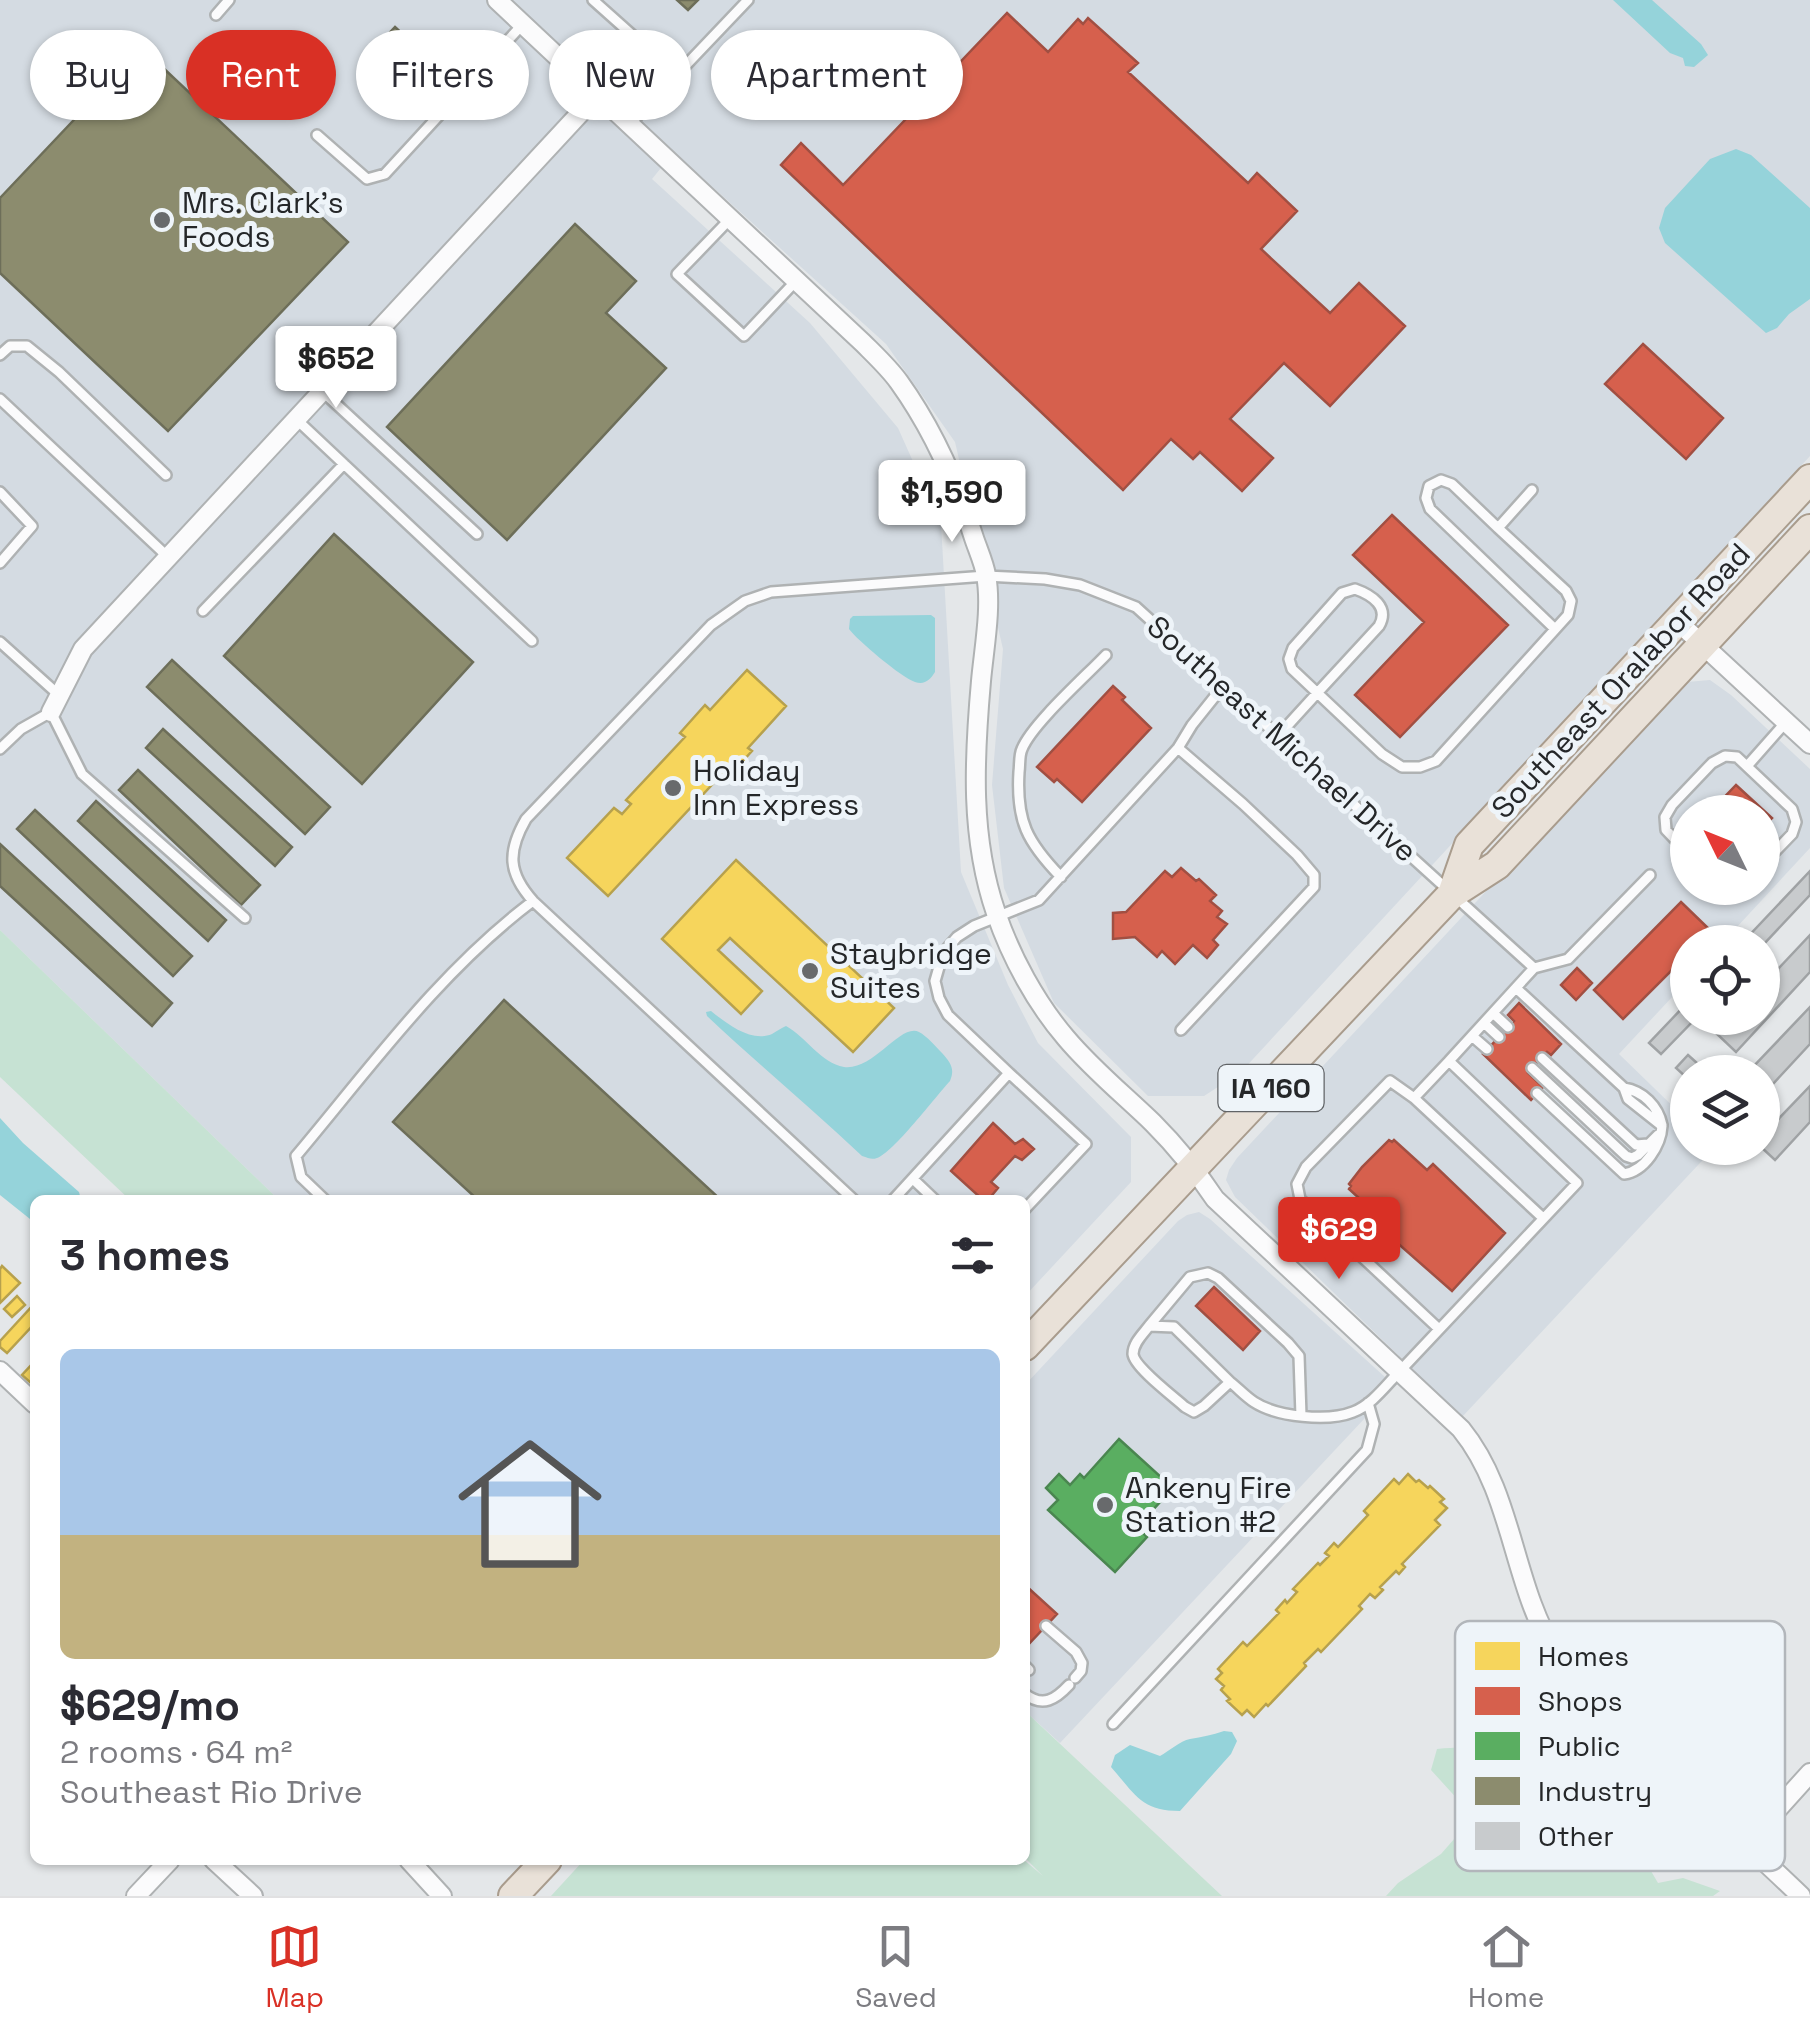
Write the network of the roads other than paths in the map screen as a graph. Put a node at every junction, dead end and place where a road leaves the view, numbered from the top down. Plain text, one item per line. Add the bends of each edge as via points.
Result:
1 (229, 0) edge
2 (497, 0) edge
3 (593, 0) edge
4 (748, 0) edge
5 (216, 14) dead end
6 (523, 24) junction
7 (627, 30) edge
8 (549, 49) edge
9 (691, 60) edge
10 (573, 120) edge
11 (624, 120) edge
12 (634, 120) edge
13 (629, 125) junction
14 (317, 136) dead end
15 (730, 220) junction
16 (796, 282) junction
17 (0, 355) edge
18 (322, 391) junction
19 (0, 399) edge
20 (296, 419) junction
21 (344, 464) junction
22 (166, 475) dead end
23 (1810, 480) edge
24 (1532, 490) dead end
25 (0, 492) edge
26 (1498, 528) junction
27 (1810, 529) edge
28 (476, 534) dead end
29 (168, 556) junction
30 (0, 562) edge
31 (986, 576) junction
32 (203, 611) dead end
33 (1677, 621) junction
34 (1555, 629) junction
35 (532, 641) dead end
36 (0, 642) edge
37 (1702, 644) junction
38 (1106, 655) dead end
39 (1224, 685) junction
40 (1318, 693) junction
41 (56, 704) junction
42 (1786, 722) junction
43 (1279, 735) junction
44 (1810, 744) edge
45 (1178, 748) junction
46 (0, 749) edge
47 (1748, 765) junction
48 (1681, 795) edge
49 (1778, 795) edge
50 (1780, 797) edge
51 (1670, 808) edge
52 (1670, 834) edge
53 (1780, 846) edge
54 (1061, 876) junction
55 (1650, 876) dead end
56 (1452, 894) junction
57 (533, 901) junction
58 (997, 916) junction
59 (245, 918) dead end
60 (1534, 968) junction
61 (1516, 988) junction
62 (1493, 1013) junction
63 (1484, 1023) junction
64 (1508, 1026) dead end
65 (1182, 1030) dead end
66 (1472, 1036) junction
67 (1498, 1037) dead end
68 (1487, 1049) dead end
69 (1542, 1058) dead end
70 (1449, 1061) junction
71 (1532, 1068) dead end
72 (1010, 1073) junction
73 (1537, 1093) dead end
74 (1414, 1098) junction
75 (1663, 1127) junction
76 (1650, 1143) junction
77 (1194, 1169) junction
78 (912, 1179) junction
79 (320, 1195) edge
80 (849, 1195) edge
81 (898, 1195) edge
82 (930, 1195) edge
83 (1030, 1204) edge
84 (1543, 1218) junction
85 (1150, 1326) junction
86 (1439, 1329) junction
87 (1030, 1341) edge
88 (1400, 1371) junction
89 (0, 1372) edge
90 (1230, 1382) junction
91 (30, 1399) edge
92 (1368, 1403) junction
93 (1302, 1416) junction
94 (1539, 1621) edge
95 (1046, 1626) dead end
96 (1030, 1699) edge
97 (1113, 1724) dead end
98 (1810, 1774) edge
99 (1785, 1801) edge
100 (165, 1865) edge
101 (219, 1865) edge
102 (414, 1865) edge
103 (542, 1865) edge
104 (1775, 1871) edge
105 (136, 1896) edge
106 (253, 1896) edge
107 (442, 1896) edge
108 (514, 1896) edge
109 (1802, 1896) edge

1 - 5 lane
2 - 6 street
3 - 7 lane
4 - 9 lane
6 - 8 street
6 - 14 lane via 384,174 367,180
10 - 18 street
11 - 13 street
12 - 13 lane
13 - 15 street
15 - 16 street
15 - 16 lane via 678,274 744,336
16 - 31 street via 897,379 950,477
17 - 22 lane via 10,346 27,346
18 - 20 street
18 - 28 lane
19 - 29 lane
20 - 21 lane
20 - 29 street
21 - 32 lane
21 - 35 lane
23 - 33 main road, Southeast Oralabor Road / IA 160
24 - 26 lane
25 - 30 lane via 32,526
26 - 34 lane via 1566,590 1568,615
26 - 34 lane via 1452,484 1429,486 1430,509
27 - 37 main road, Southeast Oralabor Road / IA 160
29 - 41 street via 83,649
31 - 39 lane, Southeast Michael Drive via 1080,585 1136,607
31 - 57 lane, Southeast Michael Drive via 770,592 726,612 526,820 512,860
31 - 58 street via 975,791 980,853
33 - 37 street
33 - 56 main road, Southeast Oralabor Road / IA 160 via 1469,845
34 - 40 lane via 1436,761 1420,768 1402,767 1382,754
36 - 41 lane
37 - 42 street
37 - 56 main road, Southeast Oralabor Road / IA 160 via 1497,866
38 - 54 lane via 1020,750 1023,826
39 - 43 lane, Southeast Michael Drive
39 - 45 lane
40 - 40 lane via 1292,669 1293,648 1342,593 1367,593 1384,618
40 - 43 lane
41 - 46 lane
41 - 59 lane via 82,774
42 - 44 street
42 - 47 lane
43 - 56 lane, Southeast Michael Drive
45 - 54 lane
45 - 65 lane via 1314,875 1314,888
47 - 48 lane via 1725,756
47 - 49 lane
50 - 53 lane via 1796,822
51 - 52 lane
54 - 58 lane via 1040,900
55 - 60 lane via 1568,959
56 - 60 lane, Southeast Michael Drive
56 - 77 main road, Southeast Oralabor Road / IA 160
57 - 79 lane via 431,995 296,1156 300,1177
57 - 80 lane
58 - 72 lane via 957,936 943,952 935,981 948,1015
58 - 77 street via 1021,971 1064,1036
60 - 61 lane
61 - 62 lane
61 - 75 lane
62 - 63 lane
62 - 64 lane
63 - 66 lane
63 - 67 lane
66 - 68 lane
66 - 70 lane
69 - 76 lane via 1636,1144
70 - 74 lane
70 - 84 lane via 1577,1182
71 - 76 lane via 1626,1156 1638,1156
72 - 78 lane
72 - 83 lane via 1086,1144
73 - 75 lane via 1624,1174 1636,1172 1649,1157
74 - 84 lane
74 - 86 lane via 1390,1081 1297,1184 1300,1199
75 - 76 lane
77 - 87 main road, Southeast Oralabor Road / IA 160
77 - 88 street via 1215,1199
78 - 81 lane
78 - 82 lane
84 - 86 lane
85 - 90 lane via 1174,1327
85 - 90 lane via 1133,1353 1136,1363 1185,1407 1194,1412
85 - 93 lane via 1190,1277 1208,1272 1298,1356
86 - 88 lane
88 - 92 lane
88 - 94 street via 1469,1438 1488,1471
89 - 91 street
90 - 93 lane via 1256,1404
92 - 93 lane via 1332,1417
92 - 97 lane via 1374,1424 1368,1450
95 - 96 lane via 1082,1663 1057,1697
98 - 99 street
100 - 105 street
101 - 106 street
102 - 107 street
103 - 108 main road
104 - 109 street

